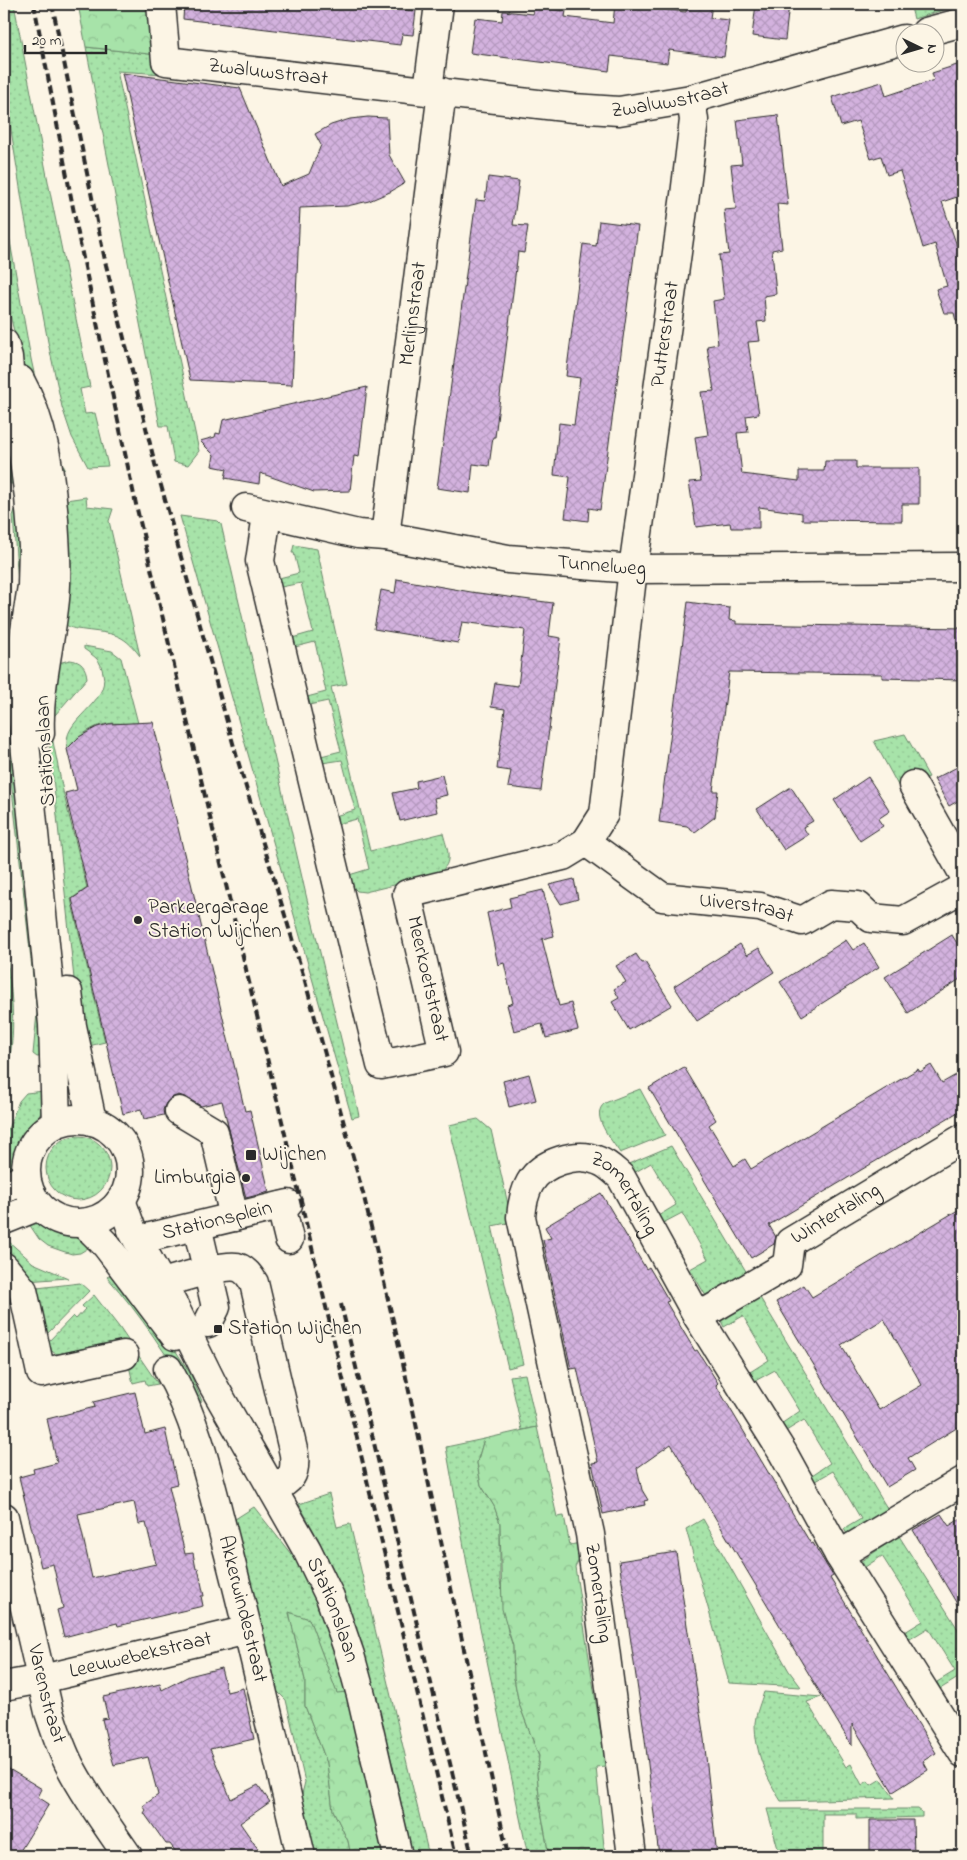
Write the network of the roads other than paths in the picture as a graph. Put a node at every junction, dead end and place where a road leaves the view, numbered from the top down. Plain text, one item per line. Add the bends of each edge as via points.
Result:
1 (161, 4) edge
2 (439, 4) edge
3 (963, 22) edge
4 (944, 27) edge
5 (894, 41) edge
6 (435, 91) junction
7 (691, 99) junction
8 (6, 350) edge
9 (256, 511) joint
10 (385, 536) junction
11 (963, 567) edge
12 (633, 569) junction
13 (913, 785) dead end
14 (586, 842) junction
15 (963, 873) edge
16 (48, 883) junction
17 (963, 888) edge
18 (179, 1111) dead end
19 (92, 1121) junction
20 (56, 1123) junction
21 (963, 1138) edge
22 (15, 1182) edge
23 (121, 1200) junction
24 (39, 1206) junction
25 (234, 1217) junction
26 (4, 1220) edge
27 (84, 1223) junction
28 (197, 1226) junction
29 (289, 1239) dead end
30 (146, 1240) dead end
31 (4, 1267) edge
32 (208, 1272) junction
33 (162, 1283) junction
34 (698, 1317) junction
35 (208, 1323) dead end
36 (124, 1355) dead end
37 (168, 1369) dead end
38 (213, 1384) junction
39 (963, 1481) edge
40 (274, 1490) junction
41 (4, 1517) edge
42 (839, 1555) junction
43 (248, 1630) junction
44 (42, 1679) junction
45 (4, 1686) edge
46 (963, 1753) edge
47 (128, 1856) edge
48 (300, 1856) edge
49 (398, 1856) edge
50 (632, 1856) edge

1 - 6 street, Zwaluwstraat via 166,61
2 - 6 street
3 - 4 street
5 - 7 street, Zwaluwstraat
6 - 7 street, Zwaluwstraat via 619,111
6 - 10 street, Merlijnstraat
7 - 12 street, Putterstraat via 694,120 685,195
8 - 16 street, Stationslaan via 21,440 33,546 32,586 21,675 22,713
9 - 10 street, Tunnelweg via 358,534
9 - 14 street, Meerkoetstraat via 260,561 381,1065 444,1052 408,894 563,856
10 - 12 street, Tunnelweg via 508,559
11 - 12 street, Tunnelweg
12 - 14 street, Meerkoetstraat via 604,814
13 - 15 street
14 - 17 street, Uiverstraat via 662,896 760,906 802,921 831,904 858,906 871,918 902,921
16 - 19 street, Stationslaan
16 - 20 street, Stationslaan
18 - 25 street via 214,1132
19 - 20 street via 74,1119
19 - 23 street via 107,1128 127,1153 130,1169 128,1186
20 - 22 street via 32,1144
21 - 34 street, Wintertaling via 790,1242 787,1264
22 - 24 street via 30,1192
23 - 27 street via 111,1211
23 - 33 street, Stationslaan via 132,1230
24 - 26 street
24 - 27 street via 67,1222
25 - 28 street, Stationsplein
25 - 29 street, Stationsplein via 284,1205
27 - 38 street, Stationslaan via 106,1245
28 - 30 street, Stationsplein
28 - 32 street
31 - 36 street via 23,1290 41,1373
32 - 33 street
32 - 35 street via 216,1307
32 - 40 street via 236,1267 247,1272 254,1283 294,1454 293,1475
33 - 38 street, Stationslaan
34 - 42 street, Zomertaling via 783,1453
34 - 50 street, Zomertaling via 621,1178 610,1166 585,1157 552,1164 530,1182 521,1217 590,1534
37 - 43 street, Akkerwindestraat via 189,1411
38 - 40 street, Stationslaan
39 - 42 street
40 - 49 street, Stationslaan via 317,1568 350,1655
41 - 44 street, Varenstraat
42 - 46 street, Zomertaling
43 - 44 street, Leeuwebekstraat
43 - 48 street, Akkerwindestraat
44 - 45 street, Leeuwebekstraat
44 - 47 street, Varenstraat via 58,1740 70,1765

